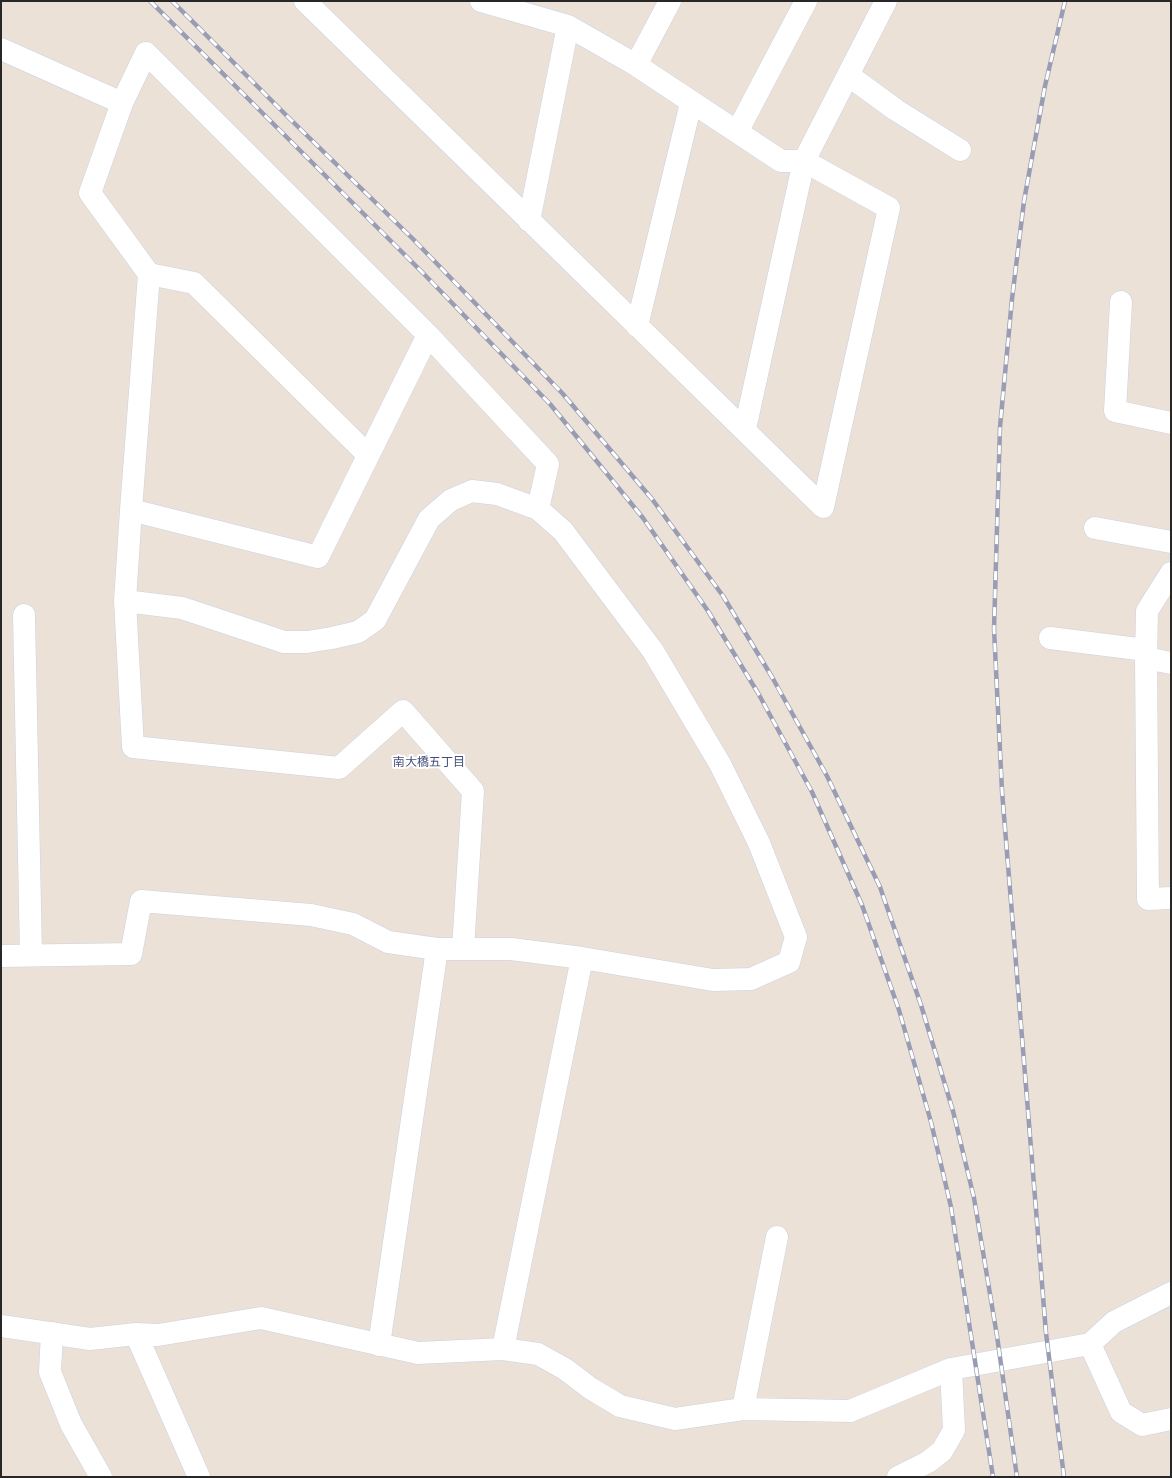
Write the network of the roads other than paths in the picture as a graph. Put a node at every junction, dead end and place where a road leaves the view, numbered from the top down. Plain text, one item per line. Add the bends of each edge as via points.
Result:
1 (305, 1) edge
2 (481, 1) edge
3 (670, 1) edge
4 (806, 1) edge
5 (886, 1) edge
6 (568, 26) junction
7 (1, 48) edge
8 (636, 65) junction
9 (848, 75) junction
10 (122, 103) junction
11 (691, 103) junction
12 (737, 132) junction
13 (960, 150) dead end
14 (804, 161) junction
15 (529, 221) junction
16 (149, 274) junction
17 (1121, 302) dead end
18 (637, 326) junction
19 (428, 335) junction
20 (1171, 423) edge
21 (745, 429) junction
22 (368, 454) junction
23 (538, 509) junction
24 (131, 510) junction
25 (1096, 528) dead end
26 (1171, 542) edge
27 (1171, 573) edge
28 (125, 601) junction
29 (24, 615) dead end
30 (1050, 638) dead end
31 (1146, 654) junction
32 (1171, 664) edge
33 (1171, 898) edge
34 (437, 949) junction
35 (463, 949) junction
36 (31, 955) junction
37 (1, 956) edge
38 (582, 958) junction
39 (777, 1237) dead end
40 (1171, 1293) edge
41 (1, 1326) edge
42 (52, 1334) junction
43 (136, 1334) junction
44 (1090, 1344) junction
45 (379, 1345) junction
46 (504, 1349) junction
47 (951, 1369) junction
48 (743, 1409) junction
49 (1171, 1419) edge
50 (101, 1477) edge
51 (199, 1477) edge
52 (898, 1477) edge

1 - 15 street
2 - 6 street
3 - 8 street
4 - 12 street
5 - 9 street
6 - 8 street
6 - 15 street
7 - 10 street
8 - 11 street
9 - 13 street via 896,110
9 - 14 street
10 - 16 street via 90,193
10 - 19 street via 146,53
11 - 12 street
11 - 18 street
12 - 14 street via 781,161
14 - 21 street
14 - 21 street via 889,208 823,507
15 - 18 street
16 - 22 street via 194,283
16 - 24 street
17 - 20 street via 1115,410
18 - 21 street
19 - 22 street
19 - 23 street via 548,464
22 - 24 street via 318,557
23 - 28 street via 497,494 472,491 451,500 429,519 375,620 358,632 332,638 284,642 182,608
23 - 38 street via 563,531 653,651 720,764 758,843 796,937 788,962 751,979 713,980
24 - 28 street
25 - 26 street
27 - 31 street via 1147,611
28 - 35 street via 133,747 339,768 403,711 473,791
29 - 36 street
30 - 31 street
31 - 32 street
31 - 33 street via 1148,899
34 - 35 street
34 - 36 street via 388,942 353,924 311,915 141,900 131,954
34 - 45 street
35 - 38 street via 511,949
36 - 37 street
38 - 46 street
39 - 48 street
40 - 44 street via 1114,1322
41 - 42 street
42 - 43 street via 90,1340
42 - 50 street via 50,1372 71,1424
43 - 45 street via 158,1335 261,1318
43 - 51 street
44 - 47 street
44 - 49 street via 1121,1412 1142,1425
45 - 46 street via 418,1353
46 - 48 street via 538,1354 620,1406 675,1419
47 - 48 street via 850,1411
47 - 52 street via 954,1430 942,1451 928,1462

